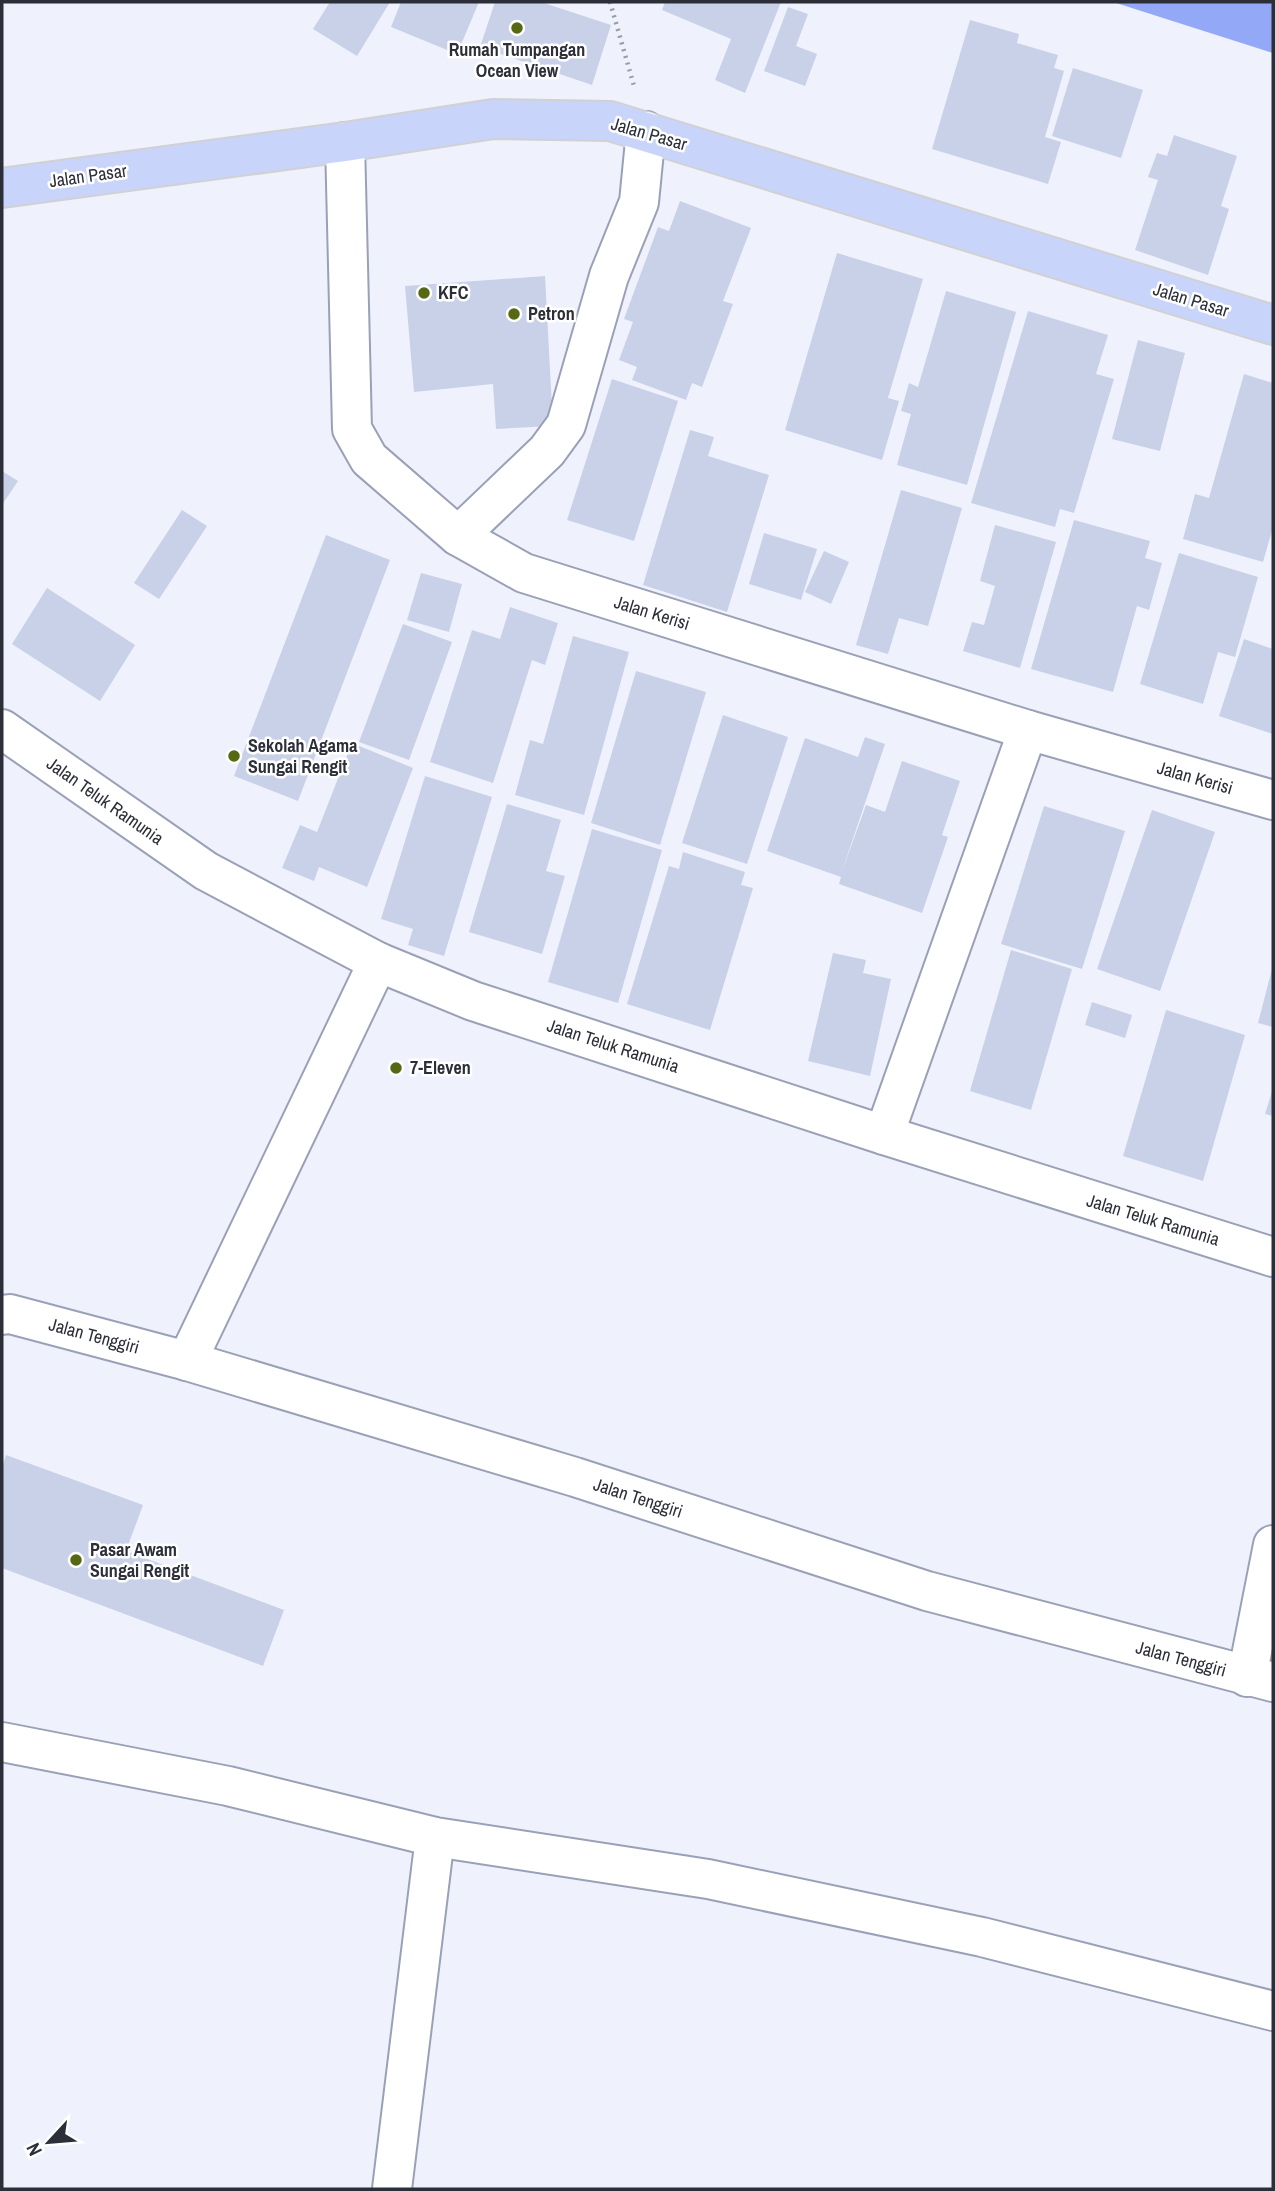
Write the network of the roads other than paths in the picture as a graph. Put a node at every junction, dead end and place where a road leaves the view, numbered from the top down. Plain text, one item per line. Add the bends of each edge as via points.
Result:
1 (646, 131) junction
2 (345, 142) junction
3 (2, 188) edge
4 (1273, 325) edge
5 (458, 536) junction
6 (2, 729) edge
7 (1028, 730) junction
8 (1273, 800) edge
9 (378, 961) junction
10 (884, 1135) junction
11 (1273, 1258) edge
12 (2, 1315) edge
13 (187, 1361) junction
14 (1273, 1545) edge
15 (1260, 1680) edge
16 (2, 1742) edge
17 (435, 1837) junction
18 (1273, 2011) edge
19 (392, 2189) edge

1 - 2 main road, Jalan Pasar via 610,121 493,119
1 - 4 main road, Jalan Pasar
1 - 5 street via 639,202 609,276 566,425 547,451
2 - 3 main road, Jalan Pasar
2 - 5 street, Jalan Kerisi via 352,429 369,459
5 - 7 street, Jalan Kerisi via 524,573
6 - 9 street, Jalan Teluk Ramunia via 206,871
7 - 8 street, Jalan Kerisi
7 - 10 street
9 - 10 street, Jalan Teluk Ramunia via 473,1001
9 - 13 street
10 - 11 street, Jalan Teluk Ramunia
12 - 13 street, Jalan Tenggiri
13 - 15 street, Jalan Tenggiri via 575,1477 927,1591
14 - 15 street
16 - 17 street via 228,1786
17 - 18 street via 708,1879 982,1937
17 - 19 street

